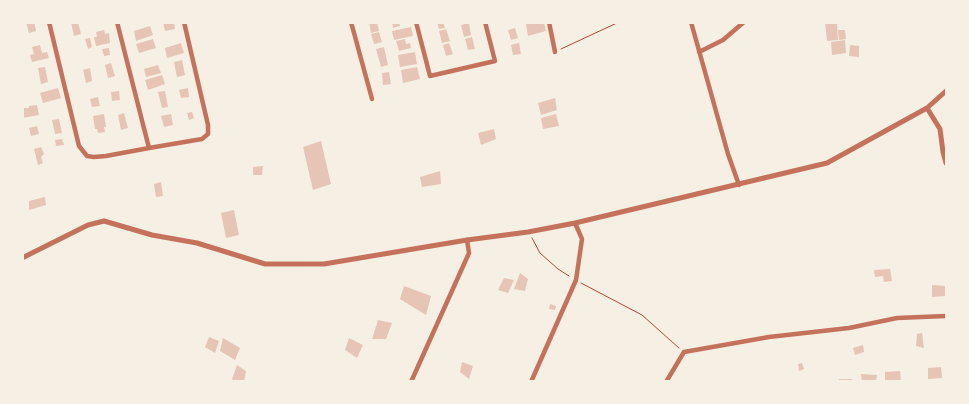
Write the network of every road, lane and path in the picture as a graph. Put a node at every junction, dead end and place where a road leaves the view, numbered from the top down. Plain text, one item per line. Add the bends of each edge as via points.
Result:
1 (49, 22) edge
2 (118, 22) edge
3 (184, 22) edge
4 (351, 22) edge
5 (416, 22) edge
6 (485, 22) edge
7 (549, 22) edge
8 (619, 22) edge
9 (691, 22) edge
10 (744, 22) edge
11 (555, 52) joint
12 (699, 52) junction
13 (946, 91) edge
14 (372, 99) dead end
15 (926, 108) junction
16 (149, 148) junction
17 (946, 163) edge
18 (740, 185) junction
19 (575, 223) junction
20 (528, 232) junction
21 (467, 240) junction
22 (22, 258) edge
23 (576, 280) junction
24 (946, 316) edge
25 (684, 352) junction
26 (411, 382) edge
27 (531, 382) edge
28 (666, 382) edge

1 - 16 street via 82,153 106,156
2 - 16 street
3 - 16 street via 208,134 202,138
4 - 14 street
5 - 6 street via 430,76 495,60
7 - 11 street
8 - 11 path
9 - 12 street
10 - 12 street via 723,40
12 - 18 street
13 - 15 street
15 - 17 street via 940,129
15 - 18 street via 827,164
18 - 19 street
19 - 20 street
19 - 23 street via 582,239
20 - 21 street
20 - 23 path via 540,254
21 - 22 street via 324,264 265,264 197,243 152,235 104,221 88,225
21 - 26 street via 469,253
23 - 25 path via 642,315
23 - 27 street
24 - 25 street via 897,318
25 - 28 street

